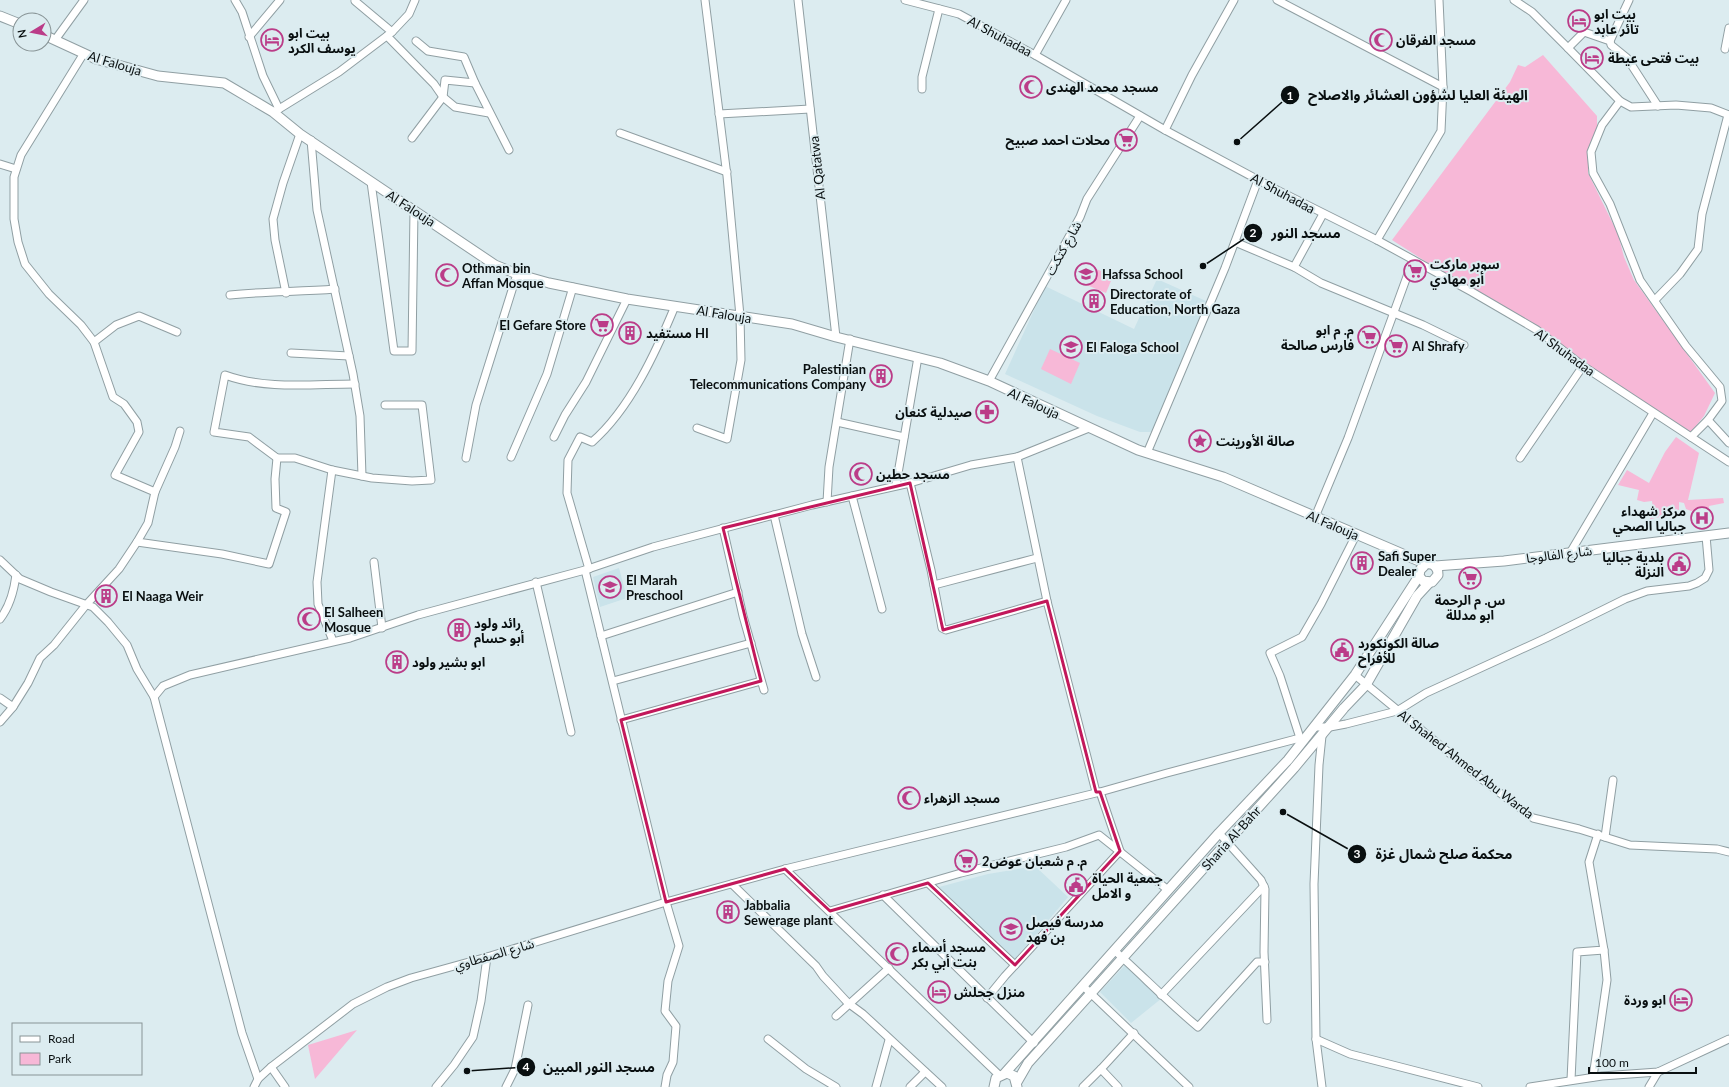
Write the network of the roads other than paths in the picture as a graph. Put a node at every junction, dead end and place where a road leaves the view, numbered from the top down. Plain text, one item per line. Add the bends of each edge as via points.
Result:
1 (84, 0) edge
2 (235, 0) edge
3 (280, 0) edge
4 (355, 0) edge
5 (415, 0) edge
6 (705, 0) edge
7 (798, 0) edge
8 (905, 0) edge
9 (1066, 0) edge
10 (1234, 0) edge
11 (1277, 0) edge
12 (1439, 0) edge
13 (1514, 0) edge
14 (1629, 0) edge
15 (939, 9) junction
16 (0, 16) edge
17 (12, 21) edge
18 (1729, 28) edge
19 (390, 34) junction
20 (250, 37) junction
21 (52, 38) edge
22 (56, 40) junction
23 (416, 41) dead end
24 (1610, 41) junction
25 (1568, 48) junction
26 (1725, 49) dead end
27 (84, 53) junction
28 (1035, 54) junction
29 (475, 83) junction
30 (1443, 87) junction
31 (922, 89) dead end
32 (443, 96) junction
33 (1620, 101) junction
34 (1658, 106) junction
35 (810, 109) junction
36 (276, 110) junction
37 (489, 113) junction
38 (719, 114) junction
39 (1728, 115) edge
40 (1140, 116) junction
41 (1165, 130) junction
42 (620, 133) dead end
43 (300, 134) junction
44 (412, 138) dead end
45 (311, 140) junction
46 (509, 150) dead end
47 (0, 164) edge
48 (16, 170) junction
49 (727, 172) junction
50 (1258, 180) junction
51 (371, 182) junction
52 (414, 210) junction
53 (1323, 214) junction
54 (1377, 240) junction
55 (1235, 242) junction
56 (1413, 260) junction
57 (1294, 267) junction
58 (517, 274) junction
59 (573, 287) junction
60 (335, 289) junction
61 (286, 293) junction
62 (230, 295) dead end
63 (627, 299) junction
64 (1655, 300) junction
65 (675, 306) junction
66 (1392, 312) junction
67 (740, 316) junction
68 (177, 332) dead end
69 (836, 337) junction
70 (850, 339) junction
71 (94, 342) junction
72 (1464, 345) dead end
73 (291, 353) dead end
74 (349, 356) junction
75 (918, 357) junction
76 (1583, 366) junction
77 (989, 381) junction
78 (355, 384) junction
79 (385, 405) dead end
80 (1654, 413) junction
81 (1708, 420) junction
82 (837, 422) junction
83 (697, 428) dead end
84 (1089, 428) junction
85 (180, 431) dead end
86 (554, 437) dead end
87 (904, 437) junction
88 (1691, 437) junction
89 (1729, 442) edge
90 (1147, 453) junction
91 (511, 457) dead end
92 (1017, 457) junction
93 (277, 458) junction
94 (466, 458) dead end
95 (1520, 458) dead end
96 (1729, 462) edge
97 (332, 470) junction
98 (362, 476) junction
99 (910, 483) junction
100 (896, 485) junction
101 (155, 492) junction
102 (852, 496) junction
103 (827, 502) junction
104 (774, 515) junction
105 (1315, 518) junction
106 (723, 528) junction
107 (1729, 533) edge
108 (1356, 535) junction
109 (1706, 536) junction
110 (137, 542) junction
111 (1570, 553) junction
112 (1036, 558) dead end
113 (0, 560) edge
114 (374, 562) dead end
115 (1431, 565) junction
116 (587, 570) junction
117 (16, 576) junction
118 (1419, 576) junction
119 (536, 582) junction
120 (1429, 583) junction
121 (934, 585) junction
122 (738, 592) junction
123 (1047, 601) junction
124 (86, 605) junction
125 (882, 609) dead end
126 (0, 619) edge
127 (382, 628) junction
128 (601, 636) junction
129 (333, 641) junction
130 (751, 643) junction
131 (1355, 675) junction
132 (816, 677) dead end
133 (613, 682) junction
134 (761, 682) junction
135 (1366, 685) junction
136 (764, 690) dead end
137 (154, 697) junction
138 (0, 698) edge
139 (13, 707) junction
140 (1397, 711) junction
141 (621, 720) junction
142 (0, 722) edge
143 (1314, 727) junction
144 (1330, 727) junction
145 (571, 732) dead end
146 (1322, 736) junction
147 (1301, 740) junction
148 (1613, 780) dead end
149 (1098, 792) junction
150 (1219, 833) junction
151 (1602, 836) junction
152 (1226, 843) junction
153 (1120, 851) junction
154 (1729, 852) edge
155 (785, 869) junction
156 (928, 882) junction
157 (732, 884) junction
158 (1264, 886) junction
159 (1168, 890) junction
160 (883, 894) junction
161 (666, 902) junction
162 (830, 911) junction
163 (1604, 950) junction
164 (1115, 951) junction
165 (487, 957) junction
166 (1122, 958) junction
167 (1265, 962) junction
168 (1015, 965) junction
169 (889, 968) junction
170 (1083, 986) junction
171 (1091, 993) junction
172 (1161, 994) junction
173 (988, 998) junction
174 (848, 1003) junction
175 (528, 1005) dead end
176 (836, 1016) dead end
177 (1267, 1020) dead end
178 (1134, 1034) junction
179 (768, 1039) dead end
180 (1316, 1039) junction
181 (1729, 1039) edge
182 (889, 1040) junction
183 (1034, 1043) junction
184 (271, 1067) junction
185 (1101, 1069) junction
186 (925, 1072) junction
187 (1658, 1072) junction
188 (1002, 1074) junction
189 (1593, 1077) junction
190 (258, 1080) junction
191 (1571, 1080) junction
192 (1018, 1085) edge
193 (254, 1087) edge
194 (285, 1087) edge
195 (436, 1087) edge
196 (506, 1087) edge
197 (666, 1087) edge
198 (836, 1087) edge
199 (876, 1087) edge
200 (910, 1087) edge
201 (942, 1087) edge
202 (994, 1087) edge
203 (1083, 1087) edge
204 (1118, 1087) edge
205 (1189, 1087) edge
206 (1322, 1087) edge
207 (1478, 1087) edge
208 (1530, 1087) edge
209 (1649, 1087) edge

1 - 22 street
2 - 20 street
3 - 20 street
4 - 19 street
5 - 19 street via 409,14
6 - 38 street
7 - 35 street, Al Qatatwa
8 - 15 street, Al Shuhadaa
9 - 28 street
10 - 41 street
11 - 30 street
12 - 30 street
13 - 25 street via 1532,12
14 - 24 street
15 - 28 street, Al Shuhadaa via 959,14
15 - 31 street via 922,77
16 - 17 main road
18 - 26 street
19 - 32 street
19 - 36 street via 338,72
20 - 36 street
21 - 22 main road, Al Falouja
22 - 27 main road, Al Falouja
23 - 29 street via 428,51 464,58
24 - 25 street via 1584,32
24 - 34 street via 1611,45 1627,58
25 - 33 street
27 - 36 main road, Al Falouja via 158,76 224,83
27 - 48 street via 21,155
28 - 40 street, Al Shuhadaa
29 - 32 street via 445,80
29 - 37 street
30 - 54 street via 1441,131
32 - 37 street via 455,107
32 - 44 street
33 - 34 street via 1631,107
33 - 64 street via 1602,125 1591,152 1593,173 1610,204 1640,280
34 - 39 street via 1711,108
35 - 38 street
35 - 69 street, Al Qatatwa
36 - 43 main road, Al Falouja
37 - 46 street
38 - 49 street
39 - 64 street via 1702,214 1698,249 1680,274
40 - 41 street, Al Shuhadaa
40 - 77 street, شارع كتكت via 1087,199 1080,217
41 - 50 street, Al Shuhadaa
42 - 49 street
43 - 45 main road, Al Falouja
43 - 61 street via 273,219
45 - 51 main road, Al Falouja
45 - 60 street via 317,210
47 - 48 street
48 - 71 street via 14,219 25,264
49 - 67 street
50 - 53 street, Al Shuhadaa
50 - 55 street
51 - 52 main road, Al Falouja
51 - 52 street via 394,351 412,351
52 - 58 main road, Al Falouja via 495,265
53 - 54 street, Al Shuhadaa
53 - 57 street
54 - 56 street, Al Shuhadaa
55 - 57 street
55 - 90 street
56 - 66 street
56 - 76 street, Al Shuhadaa via 1537,330
57 - 66 street via 1321,283
58 - 59 main road, Al Falouja
58 - 94 street via 476,405
59 - 63 main road, Al Falouja
59 - 91 street via 547,374
60 - 61 street
60 - 74 street
61 - 62 street via 265,291
63 - 65 main road, Al Falouja
63 - 86 street via 586,382
64 - 81 street via 1686,346 1720,387 1722,401
65 - 67 main road, Al Falouja
65 - 116 street via 660,342 610,425 592,442 580,437 568,460 567,493
66 - 72 street
66 - 105 street via 1348,438
67 - 69 main road, Al Falouja via 792,324
67 - 83 street via 741,360 727,439
68 - 71 street via 139,316 116,324
69 - 70 main road, Al Falouja
70 - 75 main road, Al Falouja
70 - 82 street
71 - 101 street via 113,397 124,404 137,422 139,432 115,475
73 - 74 street
74 - 78 street
75 - 77 main road, Al Falouja
75 - 87 street
76 - 80 street, Al Shuhadaa
76 - 95 street
77 - 84 main road, Al Falouja
78 - 93 street via 253,383 225,375 214,432 249,437
78 - 98 street via 360,416
79 - 98 street via 422,405 431,480 412,481
80 - 88 street, Al Shuhadaa
80 - 111 street
81 - 88 street
81 - 89 street
82 - 87 street
82 - 103 street via 829,466
84 - 90 main road, Al Falouja
84 - 92 street
85 - 101 street
87 - 100 street
88 - 96 street, Al Shuhadaa
90 - 105 main road, Al Falouja via 1223,477
92 - 99 street via 971,465
92 - 123 street
93 - 97 street via 294,458
93 - 110 street via 276,508 286,512 269,564 222,554
97 - 98 street
97 - 129 street via 316,582 318,604
99 - 100 street
99 - 121 street
100 - 102 street
101 - 110 street via 148,523
102 - 103 street
102 - 125 street
103 - 104 street
104 - 106 street
104 - 132 street via 802,634
105 - 108 main road, Al Falouja
106 - 116 street via 653,547
106 - 122 street
107 - 109 main road, شارع الفالوجا
108 - 115 main road, Al Falouja
108 - 147 street via 1302,637 1270,652
109 - 111 main road, شارع الفالوجا
109 - 140 street via 1708,570 1705,578 1697,583 1646,591 1625,599 1426,693
110 - 124 street via 119,569
111 - 115 main road, شارع الفالوجا via 1504,561
112 - 121 street
113 - 117 street
114 - 127 street
115 - 118 main road via 1420,570
115 - 120 main road via 1438,572 1437,578
116 - 119 street
116 - 128 street
117 - 124 street
117 - 126 street via 14,591
118 - 120 main road
118 - 131 main road, Sharia Al-Bahr
119 - 127 street via 418,615
119 - 145 street
120 - 135 main road, Sharia Al-Bahr via 1413,602
121 - 123 street via 942,628 946,630
122 - 128 street
122 - 130 street
123 - 149 street
124 - 137 street via 93,607 127,645 137,669
124 - 139 street via 54,645 40,658
127 - 129 street
128 - 133 street
129 - 137 street via 190,675 163,686
130 - 133 street
130 - 134 street
131 - 135 street, Al Shahed Ahmed Abu Warda
131 - 143 main road, Sharia Al-Bahr
133 - 141 street
134 - 136 street
134 - 141 street
135 - 140 street, Al Shahed Ahmed Abu Warda
135 - 144 main road, Sharia Al-Bahr
137 - 190 street via 242,1033
138 - 139 street
139 - 142 street
140 - 144 street
140 - 151 street, Al Shahed Ahmed Abu Warda via 1533,818
141 - 161 street
143 - 144 street
143 - 147 main road, Sharia Al-Bahr
144 - 146 main road, Sharia Al-Bahr
146 - 152 main road, Sharia Al-Bahr
146 - 180 street via 1314,884
147 - 149 street, شارع الصفطاوي
147 - 150 main road, Sharia Al-Bahr via 1288,760
148 - 151 street
149 - 153 street
149 - 155 street, شارع الصفطاوي
150 - 152 street
150 - 159 main road, Sharia Al-Bahr
151 - 154 street, Al Shahed Ahmed Abu Warda via 1630,845 1717,849
151 - 163 street via 1589,862
152 - 158 street
152 - 166 main road, Sharia Al-Bahr
153 - 156 street via 1099,835 1066,847
153 - 159 street
153 - 168 street
155 - 157 street, شارع الصفطاوي
155 - 162 street
156 - 160 street
156 - 168 street
157 - 161 street, شارع الصفطاوي
157 - 174 street via 816,966
158 - 167 street
158 - 172 street
159 - 164 main road, Sharia Al-Bahr
160 - 162 street
160 - 173 street
161 - 165 street, شارع الصفطاوي
161 - 197 street via 679,946 668,981 665,1011 676,1026 673,1062 667,1075
162 - 169 street
163 - 189 street via 1607,980
163 - 191 street via 1577,952
164 - 166 street
164 - 170 main road, Sharia Al-Bahr
165 - 184 street, شارع الصفطاوي via 387,987 353,1004
165 - 195 street via 473,1037
166 - 171 main road, Sharia Al-Bahr
166 - 172 street
167 - 172 street via 1257,962 1198,1027
167 - 177 street
168 - 173 street
169 - 174 street
169 - 188 street
170 - 171 street
170 - 183 main road, Sharia Al-Bahr
171 - 178 street
171 - 192 main road, Sharia Al-Bahr via 1028,1063
173 - 183 street
174 - 176 street
174 - 182 street
175 - 196 street via 515,1069
178 - 185 street
178 - 205 street
179 - 198 street via 806,1069
180 - 206 street
180 - 207 street via 1350,1054
181 - 187 street
182 - 186 street
182 - 199 street
183 - 188 main road, Sharia Al-Bahr
184 - 190 street, شارع الصفطاوي
184 - 194 street
185 - 203 street
185 - 204 street
186 - 200 street
186 - 201 street
187 - 189 street
187 - 209 street
188 - 192 main road via 1011,1074
188 - 202 main road, Sharia Al-Bahr
189 - 191 street
190 - 193 street, شارع الصفطاوي
191 - 208 street

